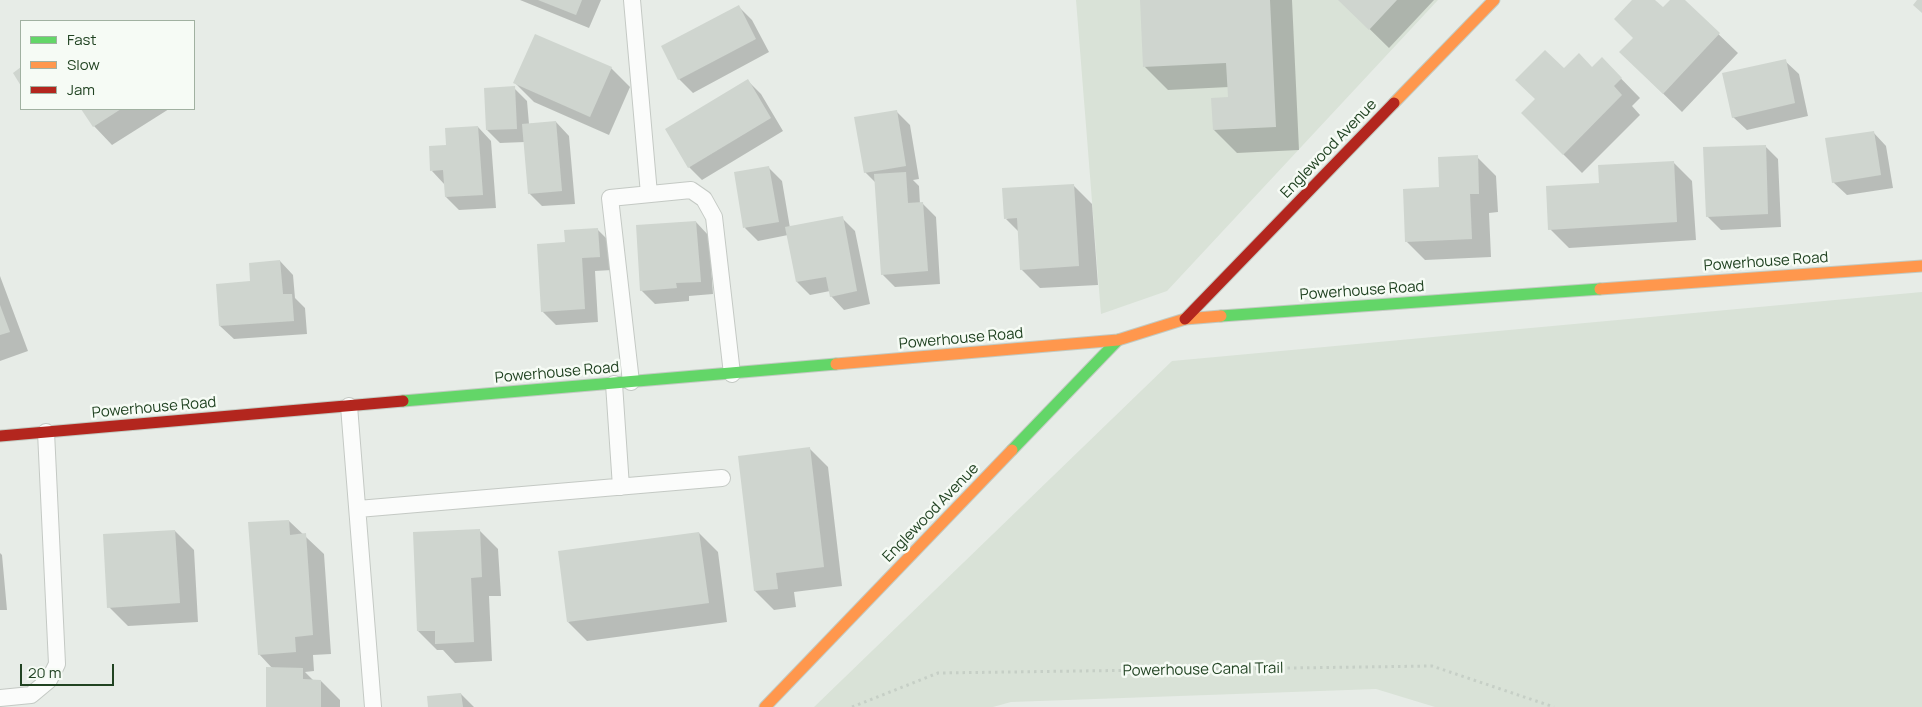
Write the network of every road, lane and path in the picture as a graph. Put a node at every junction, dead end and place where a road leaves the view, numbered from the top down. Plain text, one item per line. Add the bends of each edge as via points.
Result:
1 (632, 0) edge
2 (1494, 0) edge
3 (649, 194) junction
4 (1922, 266) edge
5 (1186, 319) junction
6 (1118, 340) junction
7 (732, 374) junction
8 (631, 382) junction
9 (614, 384) junction
10 (350, 406) junction
11 (46, 432) junction
12 (0, 436) edge
13 (722, 478) dead end
14 (621, 487) junction
15 (358, 509) junction
16 (0, 698) edge
17 (373, 707) edge
18 (765, 707) edge
19 (852, 707) edge
20 (1554, 707) edge

1 - 3 lane
2 - 5 street, Englewood Avenue
3 - 7 lane via 691,190 704,199 714,217
3 - 8 lane via 610,198
4 - 5 street, Powerhouse Road
5 - 6 street, Powerhouse Road
6 - 7 street, Powerhouse Road
6 - 18 street, Englewood Avenue
7 - 8 street, Powerhouse Road
8 - 9 street, Powerhouse Road
9 - 10 street, Powerhouse Road
9 - 14 lane
10 - 11 street, Powerhouse Road
10 - 15 lane
11 - 12 street, Powerhouse Road
11 - 16 lane via 57,664 49,680 31,695
13 - 14 lane
14 - 15 lane
15 - 17 lane
19 - 20 path, Powerhouse Canal Trail via 938,673 1432,666

